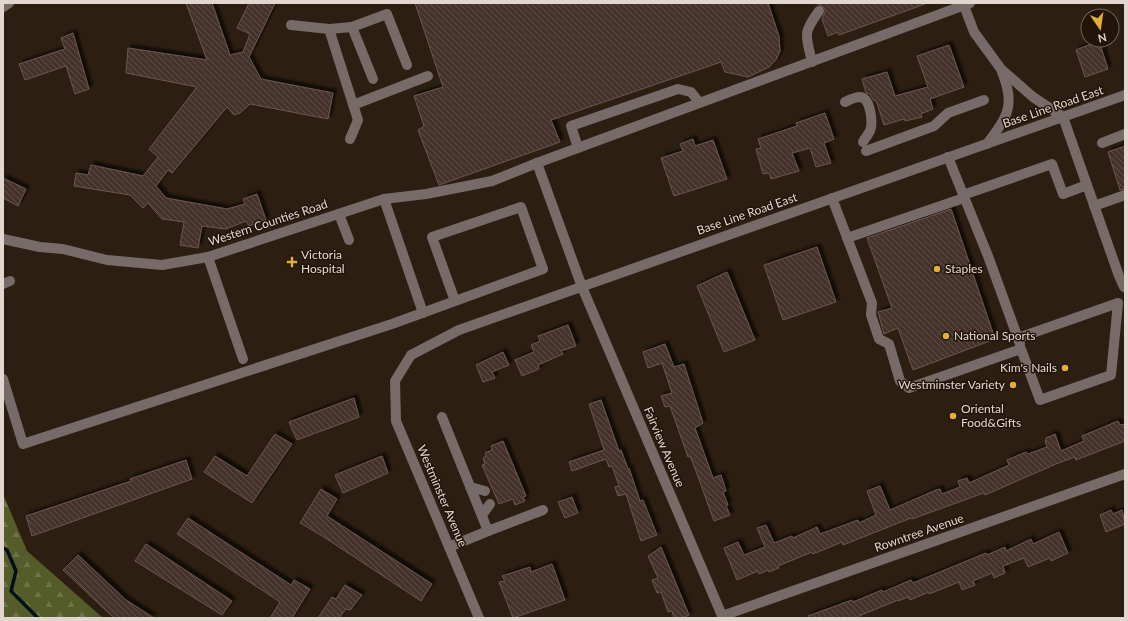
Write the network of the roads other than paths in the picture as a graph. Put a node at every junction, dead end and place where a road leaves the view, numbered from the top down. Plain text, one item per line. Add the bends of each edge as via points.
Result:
1 (9, 3) edge
2 (966, 4) edge
3 (3, 7) edge
4 (819, 11) dead end
5 (292, 25) dead end
6 (352, 27) junction
7 (329, 29) junction
8 (812, 62) junction
9 (407, 65) dead end
10 (1001, 69) junction
11 (428, 76) dead end
12 (373, 79) dead end
13 (1125, 95) edge
14 (984, 100) dead end
15 (699, 102) junction
16 (845, 102) dead end
17 (353, 105) junction
18 (1063, 117) junction
19 (1125, 134) edge
20 (350, 139) dead end
21 (1102, 143) dead end
22 (986, 144) junction
23 (578, 148) junction
24 (948, 157) junction
25 (537, 163) junction
26 (1087, 185) junction
27 (1125, 195) edge
28 (964, 196) junction
29 (832, 198) junction
30 (384, 199) junction
31 (1094, 206) junction
32 (339, 214) junction
33 (847, 238) junction
34 (3, 239) edge
35 (349, 240) dead end
36 (208, 257) junction
37 (582, 287) junction
38 (1124, 287) edge
39 (455, 301) junction
40 (1118, 303) junction
41 (423, 312) junction
42 (1018, 338) junction
43 (1021, 349) junction
44 (243, 359) dead end
45 (3, 379) edge
46 (395, 381) joint
47 (442, 417) dead end
48 (1125, 474) edge
49 (470, 486) junction
50 (485, 491) dead end
51 (490, 504) dead end
52 (542, 510) dead end
53 (482, 515) junction
54 (488, 532) junction
55 (449, 547) junction
56 (722, 617) edge
57 (479, 618) edge

1 - 3 street
2 - 8 street, Western Counties Road
2 - 10 street via 974,32
4 - 8 street via 807,26 806,36
5 - 7 street
6 - 7 street
6 - 9 street via 386,14
6 - 12 street
7 - 17 street
8 - 15 street, Western Counties Road
10 - 18 street via 1033,97
10 - 22 street via 1010,100 1004,120
11 - 17 street
13 - 18 street, Base Line Road East
14 - 16 street via 948,112 934,126 864,146 871,126 867,103 858,97
15 - 23 street, Western Counties Road
15 - 23 street via 691,92 678,89 570,121
17 - 20 street via 358,120
18 - 22 street, Base Line Road East
18 - 26 street
19 - 21 street
22 - 24 street, Base Line Road East
23 - 25 street, Western Counties Road
24 - 28 street
24 - 29 street, Base Line Road East
25 - 30 street, Western Counties Road via 492,181
25 - 37 street, Fairview Avenue
26 - 28 street via 1063,194 1052,164
26 - 31 street
27 - 31 street
28 - 33 street
28 - 42 street
29 - 33 street
29 - 37 street, Base Line Road East
30 - 32 street, Western Counties Road
30 - 41 street
31 - 38 street
32 - 35 street
32 - 36 street, Western Counties Road
33 - 43 street via 872,303 871,315 879,339 889,344 900,381 909,388
34 - 36 street, Western Counties Road via 63,249 107,260 162,264
36 - 44 street
37 - 46 street, Base Line Road East via 459,330 411,355
37 - 56 street, Fairview Avenue
38 - 40 street
39 - 39 street via 543,269 521,207 432,236
39 - 41 street
40 - 42 street
40 - 43 street via 1111,375 1040,400
41 - 45 street via 23,444
42 - 43 street
46 - 55 street, Westminster Avenue via 396,421
47 - 49 street
48 - 56 street, Rowntree Avenue
49 - 50 street
49 - 53 street
51 - 53 street
52 - 54 street
53 - 54 street
54 - 55 street
55 - 57 street, Westminster Avenue

